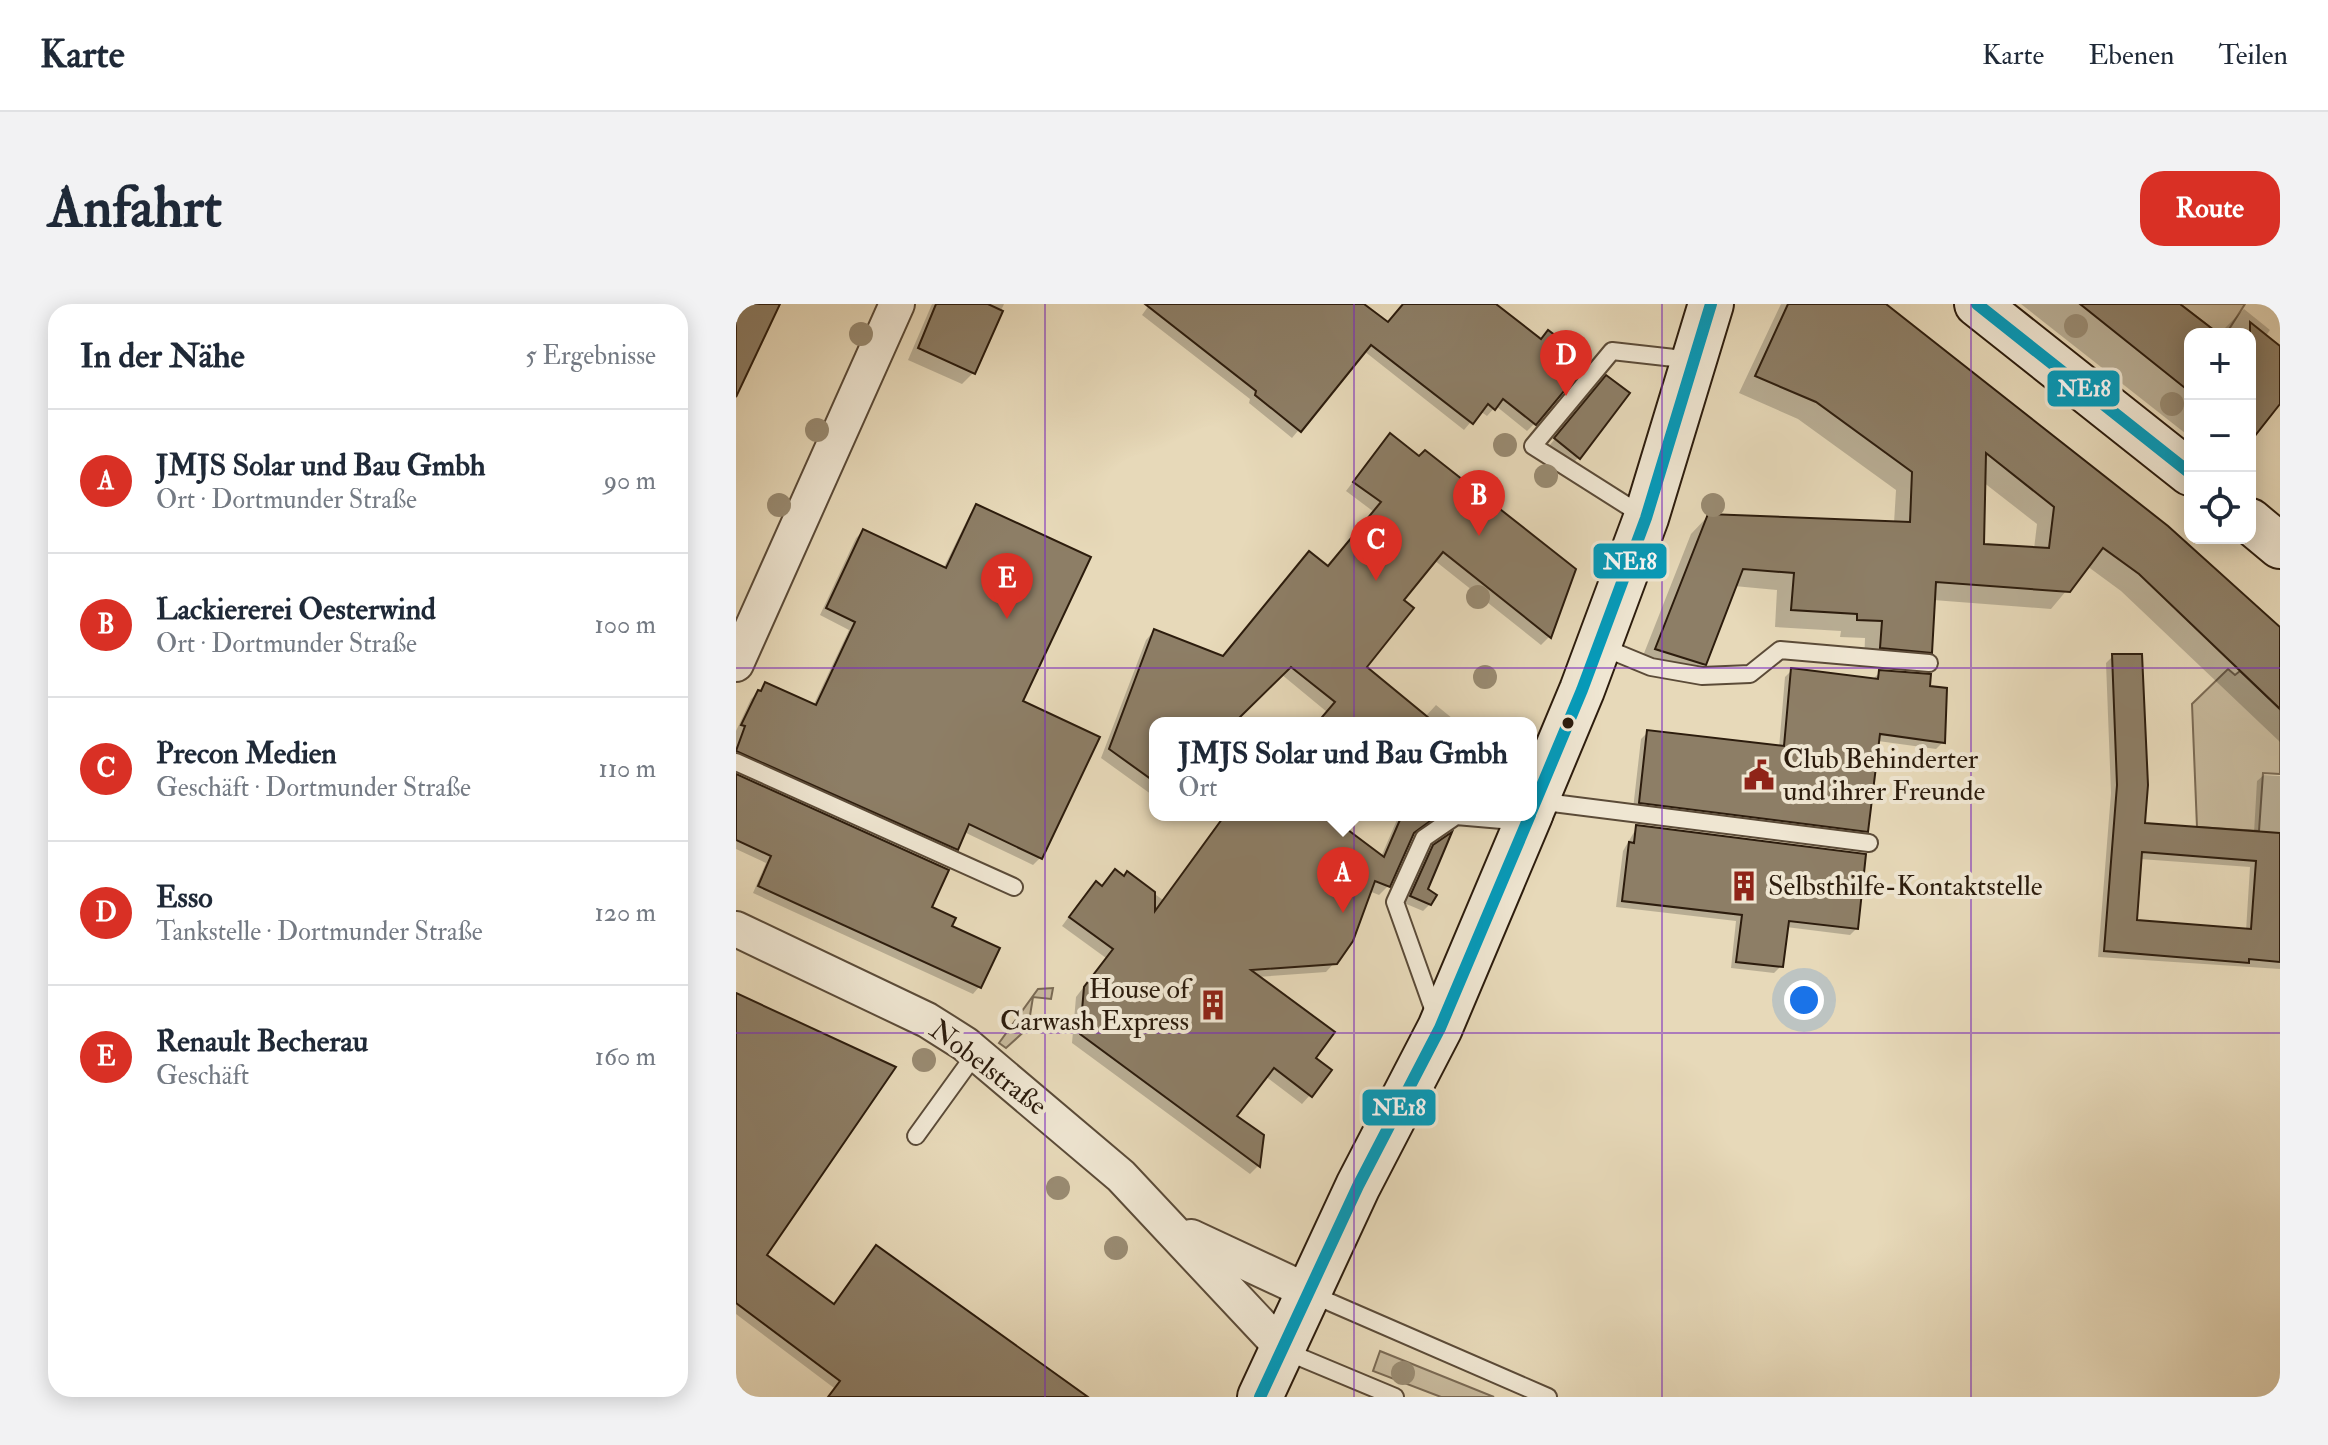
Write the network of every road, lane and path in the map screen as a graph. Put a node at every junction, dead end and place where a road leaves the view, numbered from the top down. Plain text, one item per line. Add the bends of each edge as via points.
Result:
1 (897, 304) edge
2 (1711, 304) edge
3 (1977, 304) edge
4 (1693, 360) junction
5 (2189, 472) edge
6 (1646, 518) junction
7 (2256, 526) edge
8 (2280, 546) edge
9 (1599, 646) junction
10 (1929, 663) dead end
11 (736, 664) edge
12 (736, 762) edge
13 (1537, 797) edge
14 (1537, 813) edge
15 (1449, 821) edge
16 (1527, 821) edge
17 (1869, 843) dead end
18 (1014, 887) dead end
19 (736, 929) edge
20 (1440, 1028) junction
21 (976, 1053) junction
22 (916, 1136) dead end
23 (1169, 1227) junction
24 (1309, 1292) junction
25 (1284, 1350) junction
26 (1260, 1397) edge
27 (1395, 1397) edge
28 (1548, 1397) edge

1 - 11 street
2 - 4 main road
3 - 5 main road
4 - 6 main road
4 - 6 lane via 1612,351 1533,446
6 - 9 main road
7 - 8 main road
9 - 10 lane via 1651,667 1702,676 1750,674 1780,650
9 - 13 main road
12 - 18 lane
14 - 17 lane
15 - 20 lane via 1424,838 1395,902
16 - 20 main road
19 - 21 street, Nobelstraße via 927,1020
20 - 24 main road
21 - 22 lane
21 - 23 street, Nobelstraße via 1121,1176
23 - 24 street, Nobelstraße
23 - 25 street, Nobelstraße
24 - 25 main road
24 - 28 lane
25 - 26 main road
25 - 27 lane

